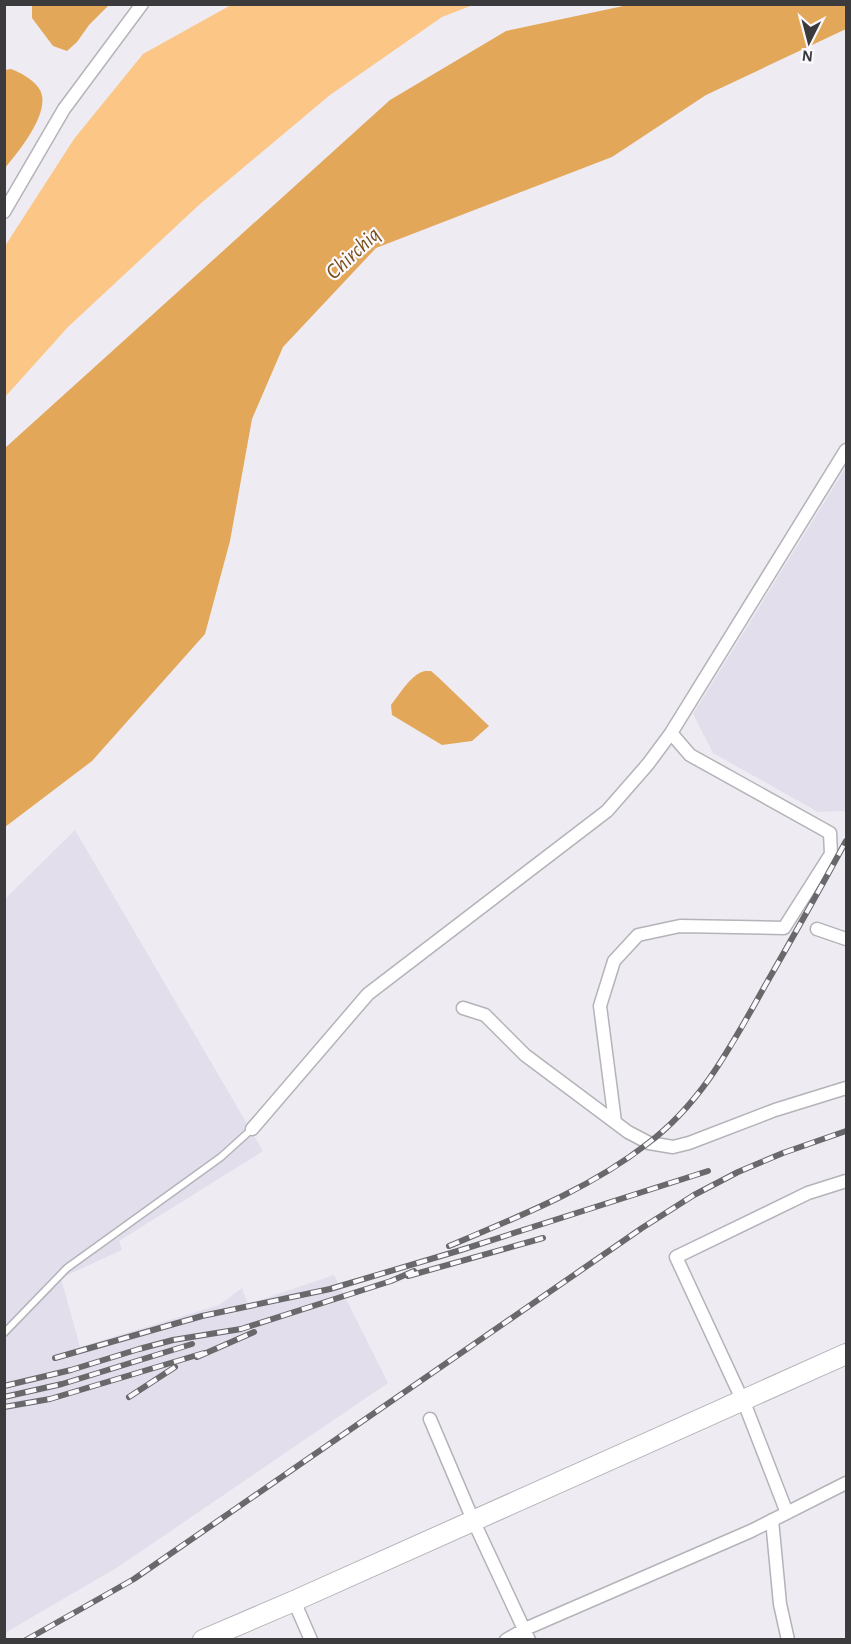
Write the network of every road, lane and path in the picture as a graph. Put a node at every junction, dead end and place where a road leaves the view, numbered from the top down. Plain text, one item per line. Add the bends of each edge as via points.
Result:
1 (142, 4) edge
2 (4, 212) edge
3 (846, 450) edge
4 (671, 733) junction
5 (817, 929) dead end
6 (846, 939) edge
7 (463, 1008) dead end
8 (846, 1088) edge
9 (615, 1122) junction
10 (252, 1129) joint
11 (846, 1181) edge
12 (4, 1334) edge
13 (846, 1354) edge
14 (846, 1367) edge
15 (744, 1405) junction
16 (430, 1419) dead end
17 (846, 1483) edge
18 (787, 1513) junction
19 (772, 1520) junction
20 (476, 1526) junction
21 (296, 1606) junction
22 (527, 1634) edge
23 (203, 1640) edge
24 (229, 1640) edge
25 (311, 1640) edge
26 (506, 1640) edge
27 (788, 1640) edge

1 - 2 street via 64,110
3 - 4 street
4 - 9 street via 690,755 830,833 831,855 784,928 680,926 638,935 614,961 600,1006
4 - 10 street via 607,811 369,994
5 - 6 street
7 - 9 street via 485,1015 525,1055
8 - 9 street via 674,1147 649,1143
10 - 12 lane via 221,1157 67,1268
11 - 15 street via 808,1193 676,1257
13 - 15 main road
14 - 15 main road
15 - 18 street
15 - 20 main road
16 - 20 street
17 - 18 street
18 - 19 street
19 - 22 street
19 - 27 street via 780,1604
20 - 21 main road
20 - 22 street
21 - 23 main road
21 - 24 main road
21 - 25 street
22 - 26 street

